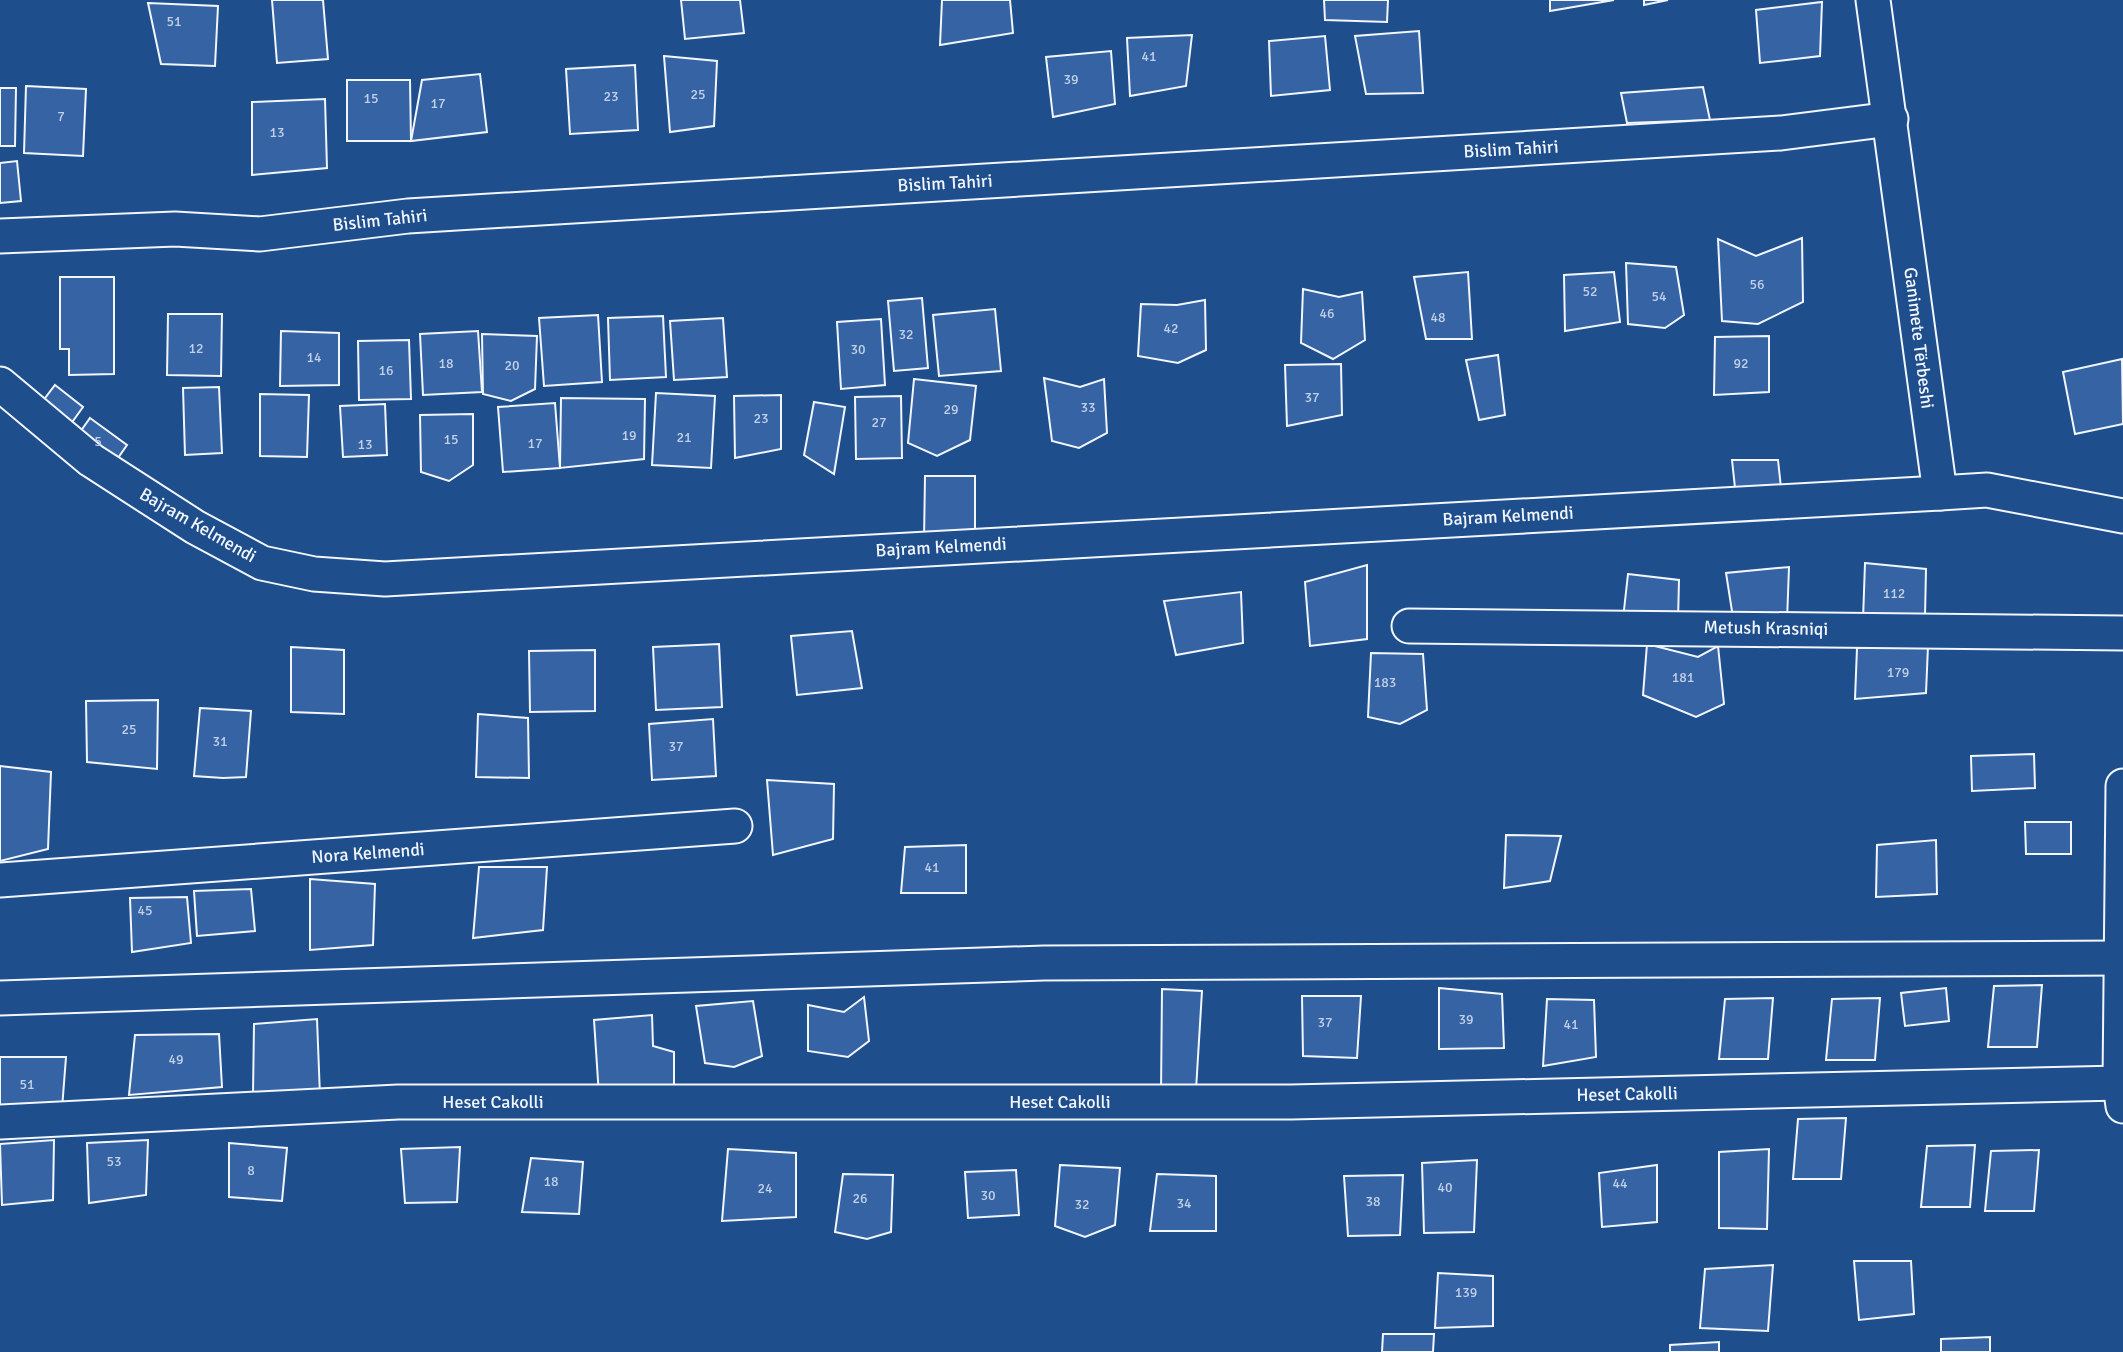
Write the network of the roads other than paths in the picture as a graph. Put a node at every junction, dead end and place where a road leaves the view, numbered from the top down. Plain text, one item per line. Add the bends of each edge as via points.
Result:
1 (1873, 0) edge
2 (1891, 119) junction
3 (0, 236) edge
4 (0, 384) edge
5 (1940, 493) junction
6 (2123, 516) edge
7 (1409, 626) dead end
8 (2123, 633) edge
9 (2123, 786) edge
10 (735, 826) dead end
11 (0, 880) edge
12 (2121, 958) junction
13 (0, 998) edge
14 (2121, 1094) edge
15 (0, 1122) edge

1 - 2 street, Ganimete Tërbeshi
2 - 3 street, Bislim Tahiri via 1781,133 408,216 260,234 175,229
2 - 5 street, Ganimete Tërbeshi
4 - 5 street, Bajram Kelmendi via 91,460 195,527 262,563 314,574 385,579
5 - 6 street via 1987,490
7 - 8 street, Metush Krasniqi
9 - 12 street
10 - 11 street, Nora Kelmendi
12 - 13 street via 1044,962
12 - 14 street
14 - 15 street, Heset Cakolli via 1291,1102 398,1102

